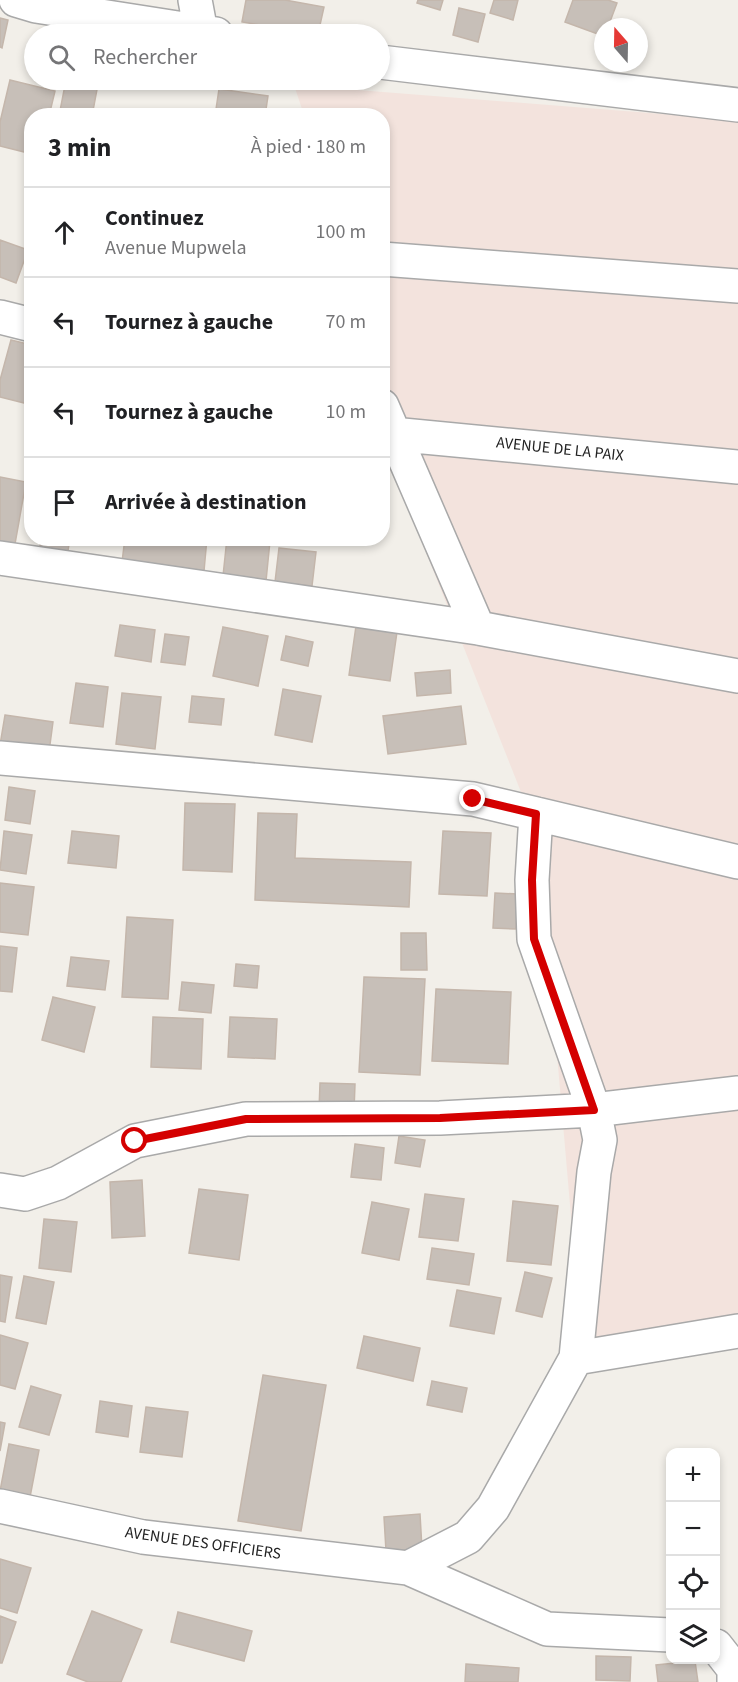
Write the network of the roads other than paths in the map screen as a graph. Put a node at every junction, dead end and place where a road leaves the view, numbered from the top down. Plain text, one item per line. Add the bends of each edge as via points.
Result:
1 (16, 0) edge
2 (195, 0) edge
3 (151, 24) edge
4 (204, 24) edge
5 (390, 63) edge
6 (738, 105) edge
7 (390, 260) edge
8 (738, 286) edge
9 (0, 317) edge
10 (24, 323) edge
11 (390, 424) edge
12 (390, 433) edge
13 (738, 467) edge
14 (0, 558) edge
15 (478, 628) junction
16 (738, 676) edge
17 (0, 758) edge
18 (536, 814) junction
19 (738, 861) edge
20 (738, 1093) edge
21 (594, 1110) junction
22 (0, 1190) edge
23 (738, 1331) edge
24 (576, 1358) junction
25 (0, 1506) edge
26 (408, 1568) junction
27 (666, 1635) edge
28 (720, 1651) edge
29 (734, 1682) edge

1 - 3 street
2 - 4 street
5 - 6 street
7 - 8 street
9 - 10 street
11 - 13 street, AVENUE DE LA PAIX
12 - 15 street
14 - 15 street
15 - 16 street
17 - 18 street via 473,799
18 - 19 street
18 - 21 street via 534,939
20 - 21 street
21 - 22 street via 440,1118 246,1119 135,1141 58,1183 25,1194
21 - 24 street via 600,1140
23 - 24 street
24 - 26 street via 493,1508 468,1537
25 - 26 street, AVENUE DES OFFICIERS via 143,1537
26 - 27 street, AVENUE DES OFFICIERS via 547,1629
28 - 29 street via 734,1669

